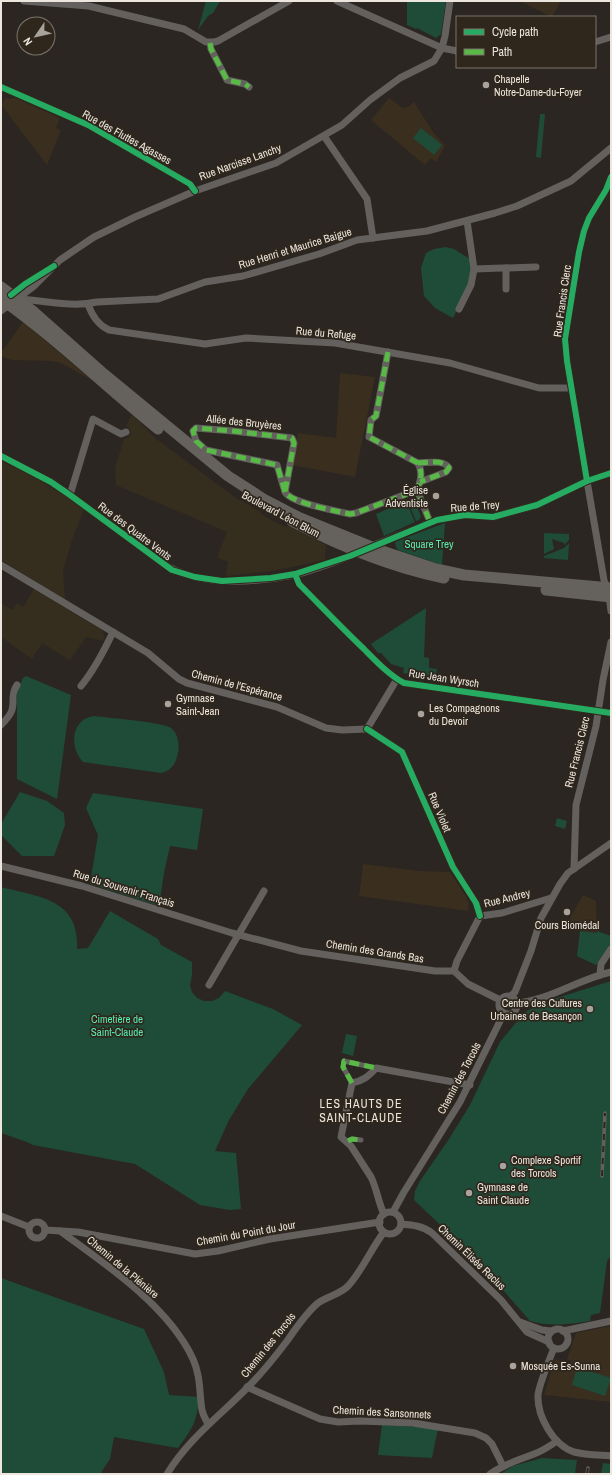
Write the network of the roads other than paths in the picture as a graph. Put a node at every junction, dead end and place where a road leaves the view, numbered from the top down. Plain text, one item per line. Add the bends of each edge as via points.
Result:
1 (24, 1) edge
2 (289, 1) edge
3 (337, 1) edge
4 (450, 1) edge
5 (611, 37) edge
6 (596, 42) edge
7 (210, 43) junction
8 (442, 48) junction
9 (456, 51) edge
10 (1, 87) edge
11 (249, 87) dead end
12 (324, 136) junction
13 (611, 148) edge
14 (611, 177) edge
15 (195, 191) junction
16 (467, 221) junction
17 (373, 238) junction
18 (536, 267) dead end
19 (474, 268) junction
20 (506, 268) junction
21 (1, 287) edge
22 (506, 290) dead end
23 (6, 302) edge
24 (88, 304) junction
25 (459, 309) dead end
26 (388, 352) junction
27 (572, 388) junction
28 (126, 432) dead end
29 (1, 456) edge
30 (418, 463) junction
31 (611, 473) edge
32 (587, 481) junction
33 (420, 482) junction
34 (417, 490) junction
35 (285, 492) junction
36 (70, 495) junction
37 (430, 522) junction
38 (391, 538) junction
39 (339, 544) junction
40 (371, 546) junction
41 (359, 552) junction
42 (340, 559) junction
43 (1, 565) edge
44 (436, 569) junction
45 (294, 574) junction
46 (609, 592) edge
47 (611, 611) edge
48 (113, 632) junction
49 (611, 642) edge
50 (397, 679) junction
51 (17, 685) dead end
52 (81, 686) dead end
53 (599, 711) junction
54 (611, 714) edge
55 (1, 725) edge
56 (367, 729) junction
57 (611, 842) edge
58 (1, 866) edge
59 (574, 869) junction
60 (264, 891) dead end
61 (551, 898) junction
62 (480, 916) junction
63 (239, 935) junction
64 (611, 949) edge
65 (454, 971) junction
66 (611, 972) edge
67 (600, 975) junction
68 (209, 985) dead end
69 (511, 996) junction
70 (500, 1000) junction
71 (517, 1003) junction
72 (504, 1013) junction
73 (376, 1068) junction
74 (352, 1083) junction
75 (470, 1085) junction
76 (361, 1140) dead end
77 (348, 1142) junction
78 (393, 1212) junction
79 (384, 1214) junction
80 (1, 1216) edge
81 (380, 1222) junction
82 (401, 1224) junction
83 (29, 1227) junction
84 (45, 1230) junction
85 (59, 1230) junction
86 (78, 1232) junction
87 (384, 1232) junction
88 (76, 1242) junction
89 (518, 1321) junction
90 (611, 1321) edge
91 (551, 1331) junction
92 (566, 1334) junction
93 (548, 1342) junction
94 (554, 1348) junction
95 (247, 1387) junction
96 (208, 1424) junction
97 (557, 1441) junction
98 (611, 1456) edge
99 (503, 1466) junction
100 (167, 1474) edge
101 (490, 1474) edge

1 - 7 street via 89,6 184,30
2 - 7 street
3 - 8 street
4 - 8 street
5 - 6 street
7 - 11 street via 227,80
8 - 9 street
8 - 12 street, Rue Narcisse Lanchy via 434,61 400,78 342,125
10 - 15 street, Rue des Fluttes Agasses via 88,125 190,184
12 - 15 street, Rue Narcisse Lanchy via 276,163
12 - 17 street via 367,199
13 - 16 street, Rue Henri et Maurice Baigue via 572,181 517,206
14 - 27 street, Rue Francis Clerc via 589,218 579,252 565,339
15 - 23 street, Rue Narcisse Lanchy via 94,237 25,284
16 - 17 street, Rue Henri et Maurice Baigue via 426,231
16 - 19 street
17 - 24 street, Rue Henri et Maurice Baigue via 357,240 330,251 243,276 205,282 158,299
18 - 20 street
19 - 20 street
19 - 25 street via 470,285
20 - 22 street
21 - 23 main road, Boulevard Léon Blum
23 - 24 street, Rue Henri et Maurice Baigue
23 - 39 main road, Boulevard Léon Blum via 222,481 262,506
23 - 40 main road, Boulevard Léon Blum via 34,312 182,440 228,476 298,517
24 - 26 street, Rue du Refuge via 93,317 110,330 205,344 246,338 335,343
26 - 27 street, Rue du Refuge via 450,363 539,388
26 - 30 street via 376,416 371,420 369,437
27 - 32 street, Rue Francis Clerc
28 - 36 street via 121,434 90,418
29 - 36 street, Rue des Quatre Vents
30 - 33 street
30 - 33 street via 443,463 449,468 446,472
31 - 32 street, Rue de Trey
32 - 37 street, Rue de Trey via 537,505 503,515 465,515
32 - 46 street, Rue Francis Clerc via 604,580
33 - 34 street
34 - 35 street via 350,514 308,504 289,497
34 - 37 street
35 - 35 street, Allée des Bruyères via 294,442 292,438 196,428 193,431 196,441 206,450 277,465
36 - 45 street, Rue des Quatre Vents via 172,570 222,581
37 - 38 street, Rue de Trey
38 - 40 street, Rue de Trey
38 - 44 street, Boulevard Léon Blum via 389,545 392,550
39 - 41 main road, Boulevard Léon Blum
39 - 42 street
40 - 41 street, Rue de Trey
40 - 44 main road, Boulevard Léon Blum
41 - 42 street, Rue de Trey
41 - 46 main road, Boulevard Léon Blum via 426,574 463,582
42 - 45 street, Rue de Trey
43 - 48 street, Chemin de l'Espérance
44 - 46 main road, Boulevard Léon Blum
45 - 50 street, Rue Jean Wyrsch via 299,584
46 - 47 street, Rue Francis Clerc
48 - 52 street via 104,652
48 - 56 street, Chemin de l'Espérance via 148,653 187,683 277,707 326,728
49 - 53 street, Rue Francis Clerc via 602,680
50 - 53 street, Rue Jean Wyrsch via 409,684
50 - 56 street
51 - 55 street via 13,692 12,709
53 - 54 street, Rue Jean Wyrsch
53 - 59 street, Rue Francis Clerc via 576,805
56 - 62 street, Rue Violet via 402,752 453,867 476,903
57 - 59 street
58 - 63 street, Rue du Souvenir Français via 82,886
59 - 61 street via 565,876
60 - 63 street
61 - 62 street, Rue Andrey via 502,913
61 - 69 street
62 - 65 street, Rue Andrey
63 - 65 street, Chemin des Grands Bas via 300,951 435,971
63 - 68 street
64 - 67 street via 601,964
65 - 70 street via 468,984
66 - 67 street
67 - 71 street via 535,1000
69 - 70 street
69 - 71 street
70 - 72 street via 499,1006
71 - 72 street via 515,1011
72 - 75 street, Chemin des Torcols
73 - 74 street via 360,1082
73 - 74 street via 344,1061 343,1067
73 - 75 street
74 - 77 street via 341,1137
75 - 78 street, Chemin des Torcols
76 - 77 street via 352,1139
77 - 79 street via 374,1182
78 - 79 street
78 - 82 street via 398,1215
79 - 81 street
80 - 83 street
81 - 86 street, Chemin du Point du Jour via 270,1239 196,1254
81 - 87 street
82 - 87 street via 399,1230 394,1233
82 - 89 street, Chemin Élisée Reclus via 426,1228 501,1300
83 - 84 street via 38,1222
83 - 84 street via 30,1235 37,1238 43,1235
84 - 85 street, Chemin du Point du Jour
85 - 86 street, Chemin du Point du Jour
85 - 88 street
86 - 88 street, Chemin de la Plénière
87 - 95 street, Chemin des Torcols via 348,1287 318,1303
88 - 96 street, Chemin de la Plénière via 136,1289 178,1333 198,1374 202,1412
89 - 91 street
89 - 93 street, Chemin Élisée Reclus via 527,1332
90 - 92 street via 576,1328
91 - 92 street via 557,1329
91 - 93 street
92 - 94 street via 566,1345
93 - 94 street
94 - 97 street via 538,1394 540,1412
95 - 96 street, Chemin des Torcols
95 - 99 street, Chemin des Sansonnets via 320,1418 338,1422 413,1423 475,1433 492,1444
96 - 100 street, Chemin des Torcols
97 - 98 street via 573,1452
97 - 99 street via 535,1454
99 - 101 street

